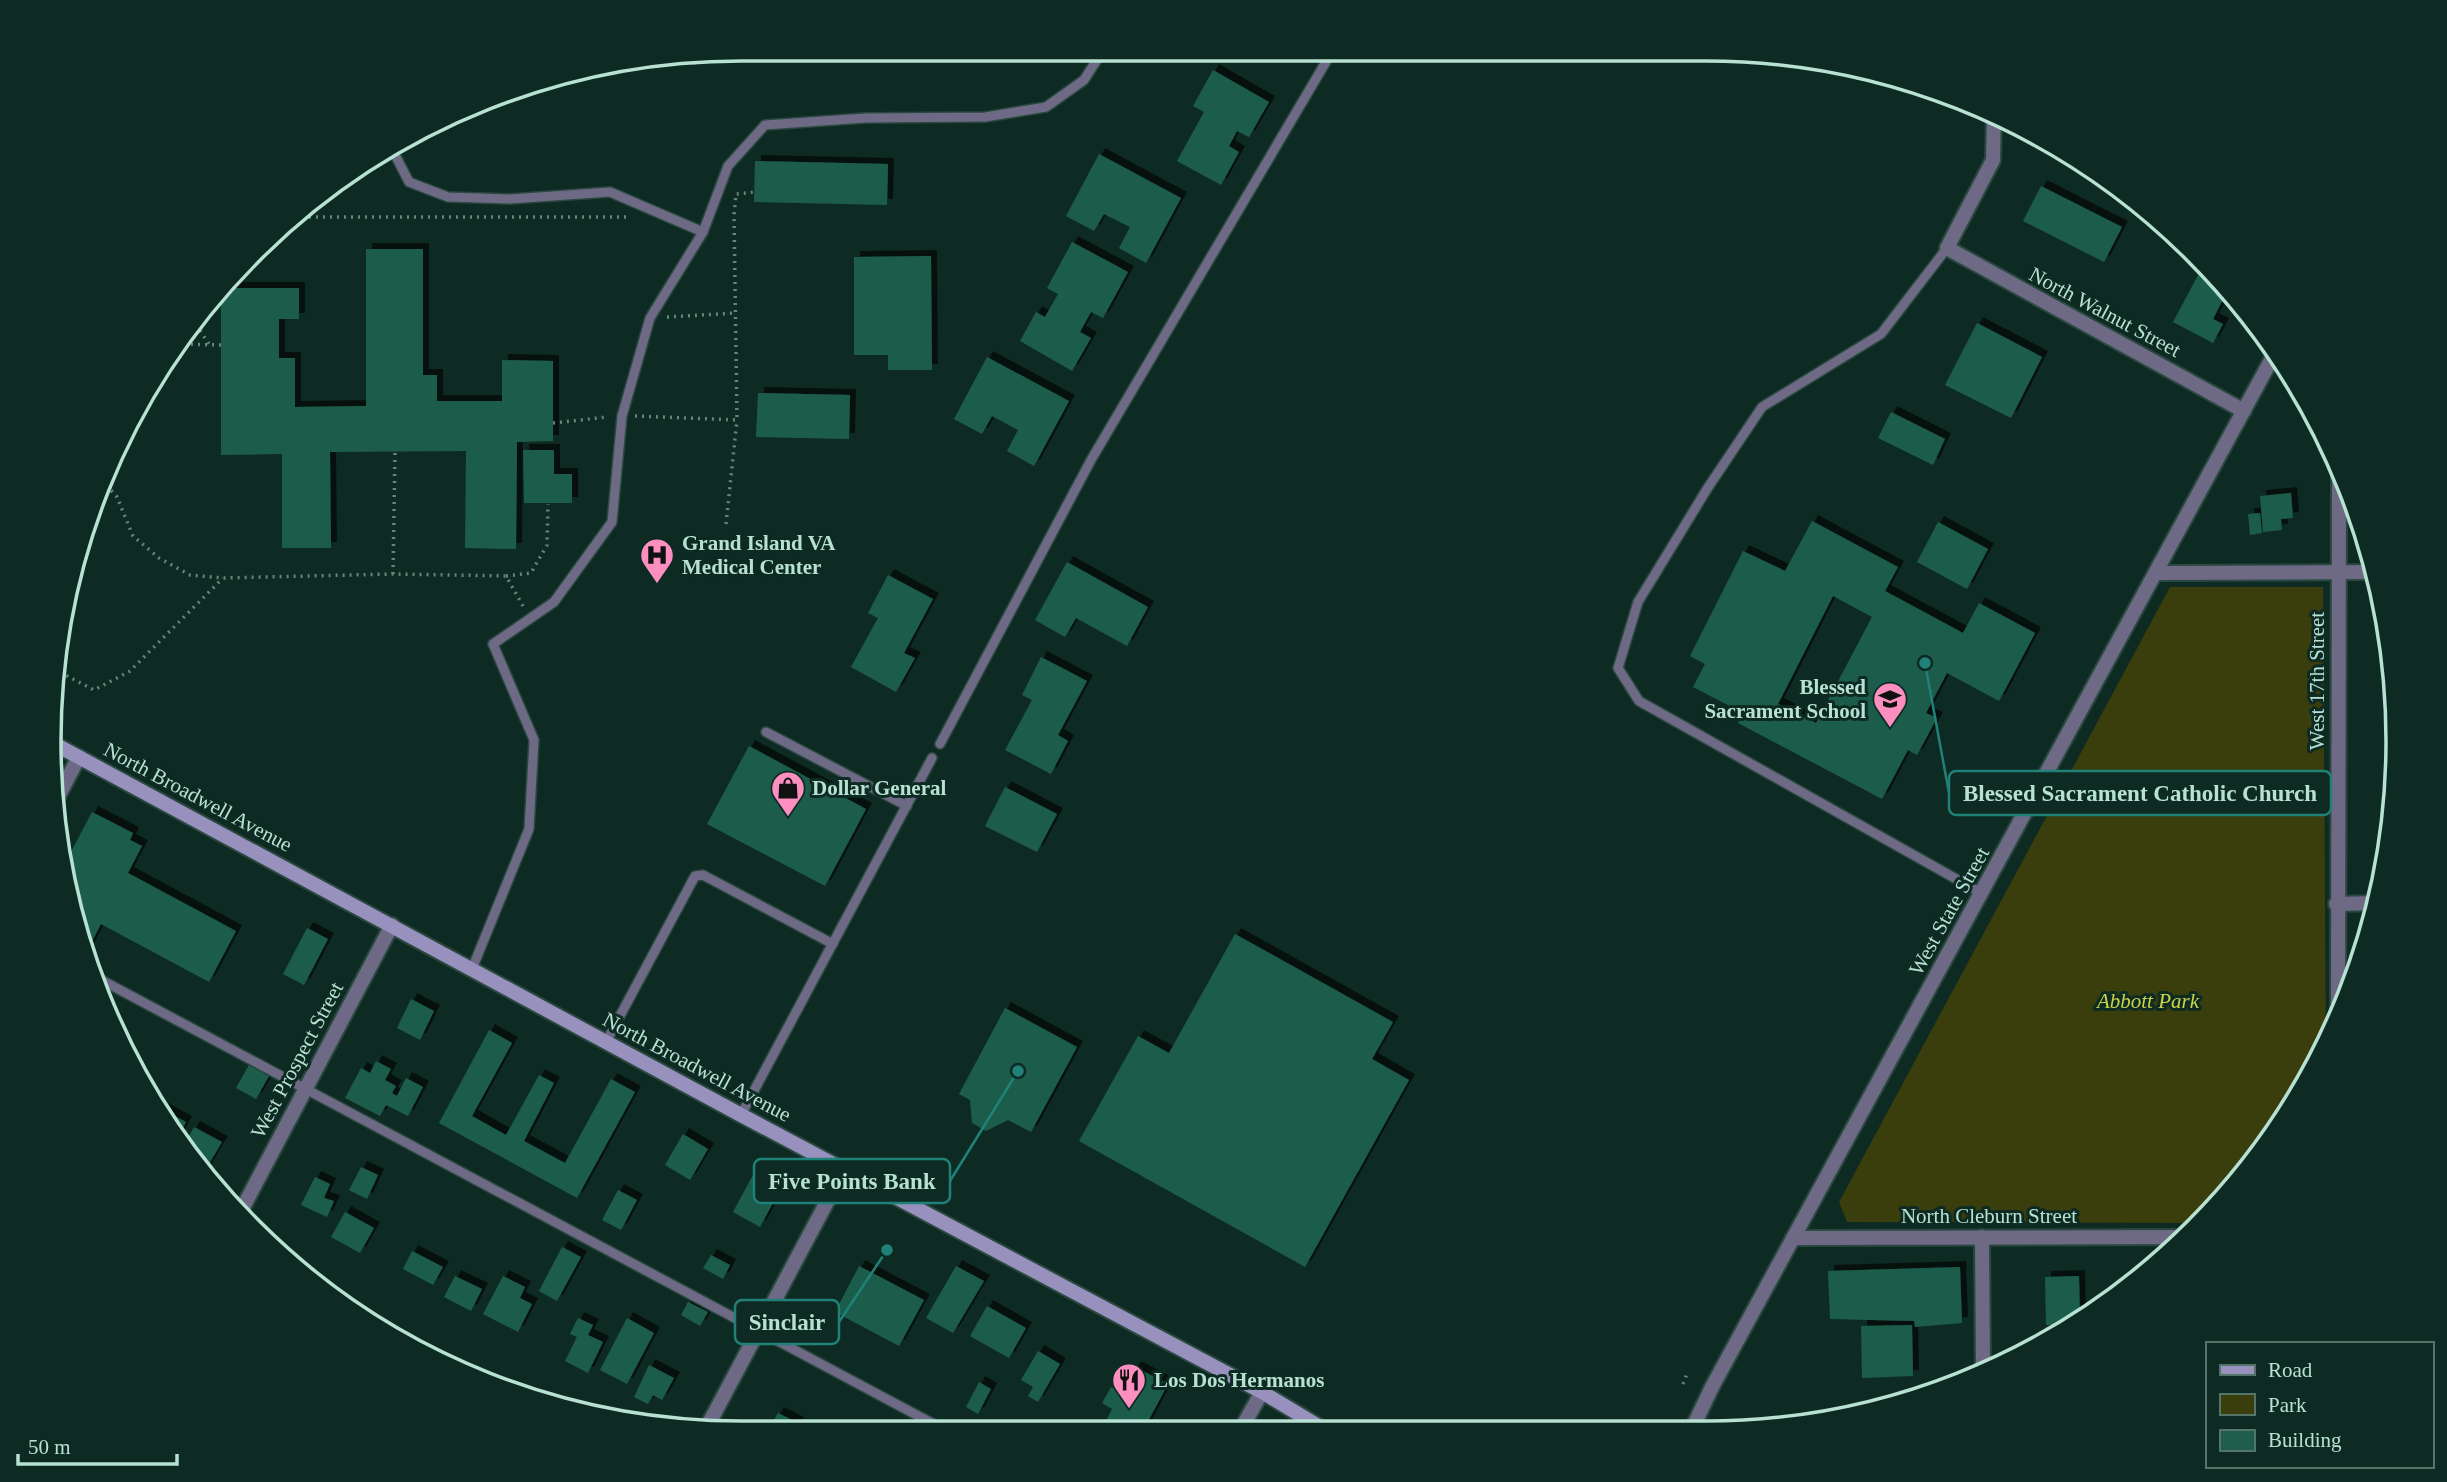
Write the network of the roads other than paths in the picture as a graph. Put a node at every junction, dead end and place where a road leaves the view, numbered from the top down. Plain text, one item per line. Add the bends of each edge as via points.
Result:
1 (1096, 61) edge
2 (1326, 61) edge
3 (1994, 125) edge
4 (395, 156) edge
5 (703, 232) junction
6 (1947, 248) junction
7 (2270, 362) edge
8 (2244, 411) junction
9 (2339, 494) edge
10 (2338, 572) junction
11 (2365, 572) edge
12 (2156, 573) junction
13 (766, 732) dead end
14 (940, 744) dead end
15 (61, 748) edge
16 (79, 757) junction
17 (932, 758) dead end
18 (63, 787) edge
19 (907, 806) junction
20 (1983, 894) junction
21 (2366, 903) edge
22 (2336, 904) junction
23 (392, 925) junction
24 (833, 944) junction
25 (472, 969) junction
26 (106, 982) edge
27 (2338, 992) edge
28 (606, 1042) junction
29 (306, 1088) junction
30 (741, 1115) junction
31 (844, 1170) junction
32 (244, 1204) edge
33 (1982, 1237) junction
34 (2167, 1237) junction
35 (2170, 1237) edge
36 (1793, 1238) junction
37 (2167, 1240) edge
38 (758, 1331) junction
39 (1983, 1362) edge
40 (1262, 1392) junction
41 (710, 1420) edge
42 (928, 1421) edge
43 (1246, 1421) edge
44 (1310, 1421) edge
45 (1696, 1421) edge

1 - 5 lane via 1084,80 1046,107 985,117 765,125 728,166
2 - 14 lane via 1091,460
3 - 6 street via 1993,160
4 - 5 lane via 409,181 448,197 510,199 610,192
5 - 25 lane via 650,318 622,416 612,522 554,603 493,644 534,740 529,829
6 - 8 street, North Walnut Street
6 - 20 lane via 1881,334 1762,407 1637,602 1618,668 1639,701
7 - 8 street, West State Street
8 - 12 street, West State Street
9 - 10 street, West 17th Street
10 - 11 street
10 - 12 street
10 - 22 street, West 17th Street
12 - 20 street, West State Street
13 - 19 lane
15 - 16 main road, North Broadwell Avenue
16 - 18 street
16 - 23 main road, North Broadwell Avenue
17 - 19 lane
19 - 24 lane
20 - 36 street, West State Street
21 - 22 street
22 - 27 street, West 17th Street
23 - 25 main road, North Broadwell Avenue
23 - 29 street, West Prospect Street
24 - 28 lane via 703,875 695,876
24 - 30 lane
25 - 28 main road, North Broadwell Avenue
26 - 29 lane
28 - 30 main road, North Broadwell Avenue
29 - 32 street, West Prospect Street
29 - 38 lane
30 - 31 main road, North Broadwell Avenue
31 - 38 street
31 - 40 main road, North Broadwell Avenue
33 - 34 street, North Cleburn Street
33 - 36 street, North Cleburn Street
33 - 39 street
34 - 35 street, North Cleburn Street
34 - 37 lane
36 - 45 street, West State Street
38 - 41 street
38 - 42 lane
40 - 43 street
40 - 44 main road, North Broadwell Avenue

